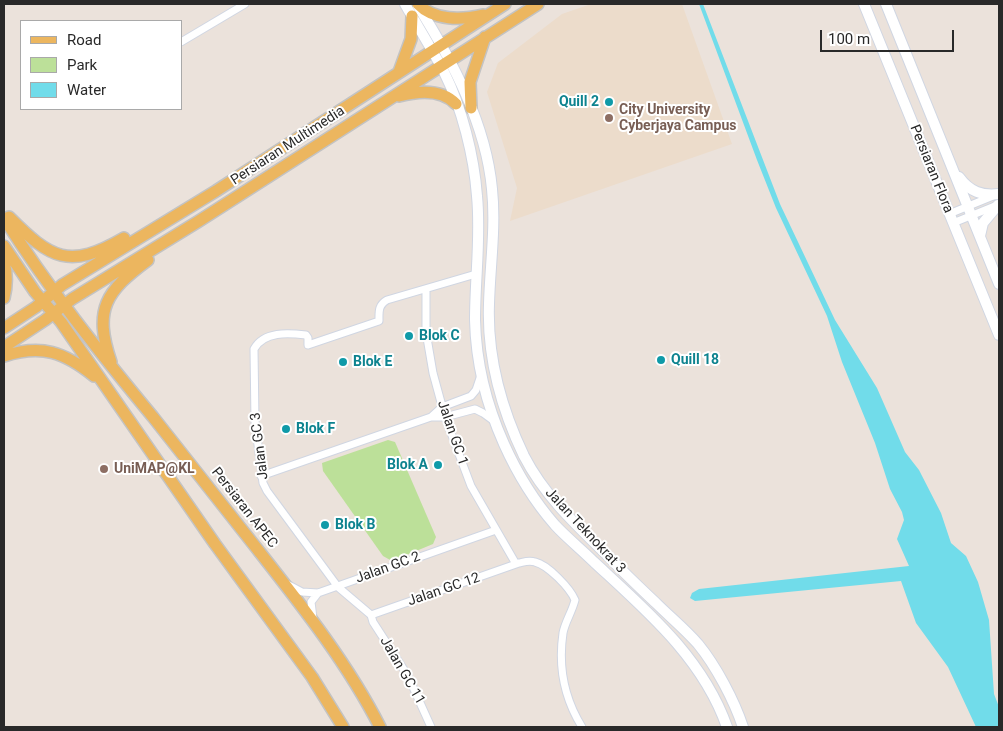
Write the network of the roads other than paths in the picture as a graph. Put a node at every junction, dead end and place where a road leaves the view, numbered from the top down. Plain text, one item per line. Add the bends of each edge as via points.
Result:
1 (245, 4) edge
2 (405, 4) edge
3 (418, 4) edge
4 (505, 4) edge
5 (538, 4) edge
6 (864, 4) edge
7 (886, 4) edge
8 (492, 12) junction
9 (412, 16) junction
10 (486, 37) junction
11 (182, 41) edge
12 (437, 48) junction
13 (445, 63) junction
14 (399, 72) junction
15 (390, 98) junction
16 (456, 104) junction
17 (470, 108) junction
18 (954, 171) junction
19 (216, 191) junction
20 (999, 194) edge
21 (999, 205) edge
22 (970, 211) junction
23 (4, 212) edge
24 (4, 218) edge
25 (951, 218) junction
26 (200, 221) junction
27 (980, 236) junction
28 (4, 246) edge
29 (4, 261) edge
30 (476, 274) junction
31 (999, 284) edge
32 (426, 289) junction
33 (54, 292) junction
34 (4, 298) edge
35 (44, 301) junction
36 (64, 305) junction
37 (54, 313) junction
38 (4, 328) edge
39 (999, 335) edge
40 (4, 347) edge
41 (4, 356) edge
42 (481, 374) junction
43 (119, 376) junction
44 (107, 387) junction
45 (442, 407) junction
46 (431, 417) junction
47 (445, 417) junction
48 (496, 422) junction
49 (262, 476) junction
50 (496, 530) junction
51 (516, 564) junction
52 (282, 580) junction
53 (338, 587) junction
54 (316, 595) junction
55 (372, 615) junction
56 (314, 624) junction
57 (343, 727) edge
58 (380, 727) edge
59 (431, 727) edge
60 (582, 727) edge
61 (728, 727) edge
62 (743, 727) edge

1 - 11 street
2 - 9 main road
3 - 8 main road via 428,12 448,18 471,18
3 - 12 main road
4 - 8 main road, Persiaran Multimedia
5 - 10 main road, Persiaran Multimedia
6 - 25 main road, Persiaran Flora
7 - 18 main road, Persiaran Flora
8 - 12 main road, Persiaran Multimedia
9 - 12 main road
9 - 14 main road via 409,48
10 - 13 main road, Persiaran Multimedia
10 - 17 main road via 470,82
12 - 13 main road
12 - 14 main road, Persiaran Multimedia
13 - 15 main road, Persiaran Multimedia
13 - 16 main road, Jalan Teknokrat 3
13 - 17 main road, Jalan Teknokrat 3 via 459,77
14 - 19 main road, Persiaran Multimedia
15 - 16 main road via 430,93 444,95
15 - 26 main road, Persiaran Multimedia
16 - 30 main road, Jalan Teknokrat 3 via 471,151 477,194
17 - 62 main road, Jalan Teknokrat 3 via 492,186 490,332 495,374 508,421 525,457 558,506 699,646 725,688
18 - 20 main road via 972,190 985,195
18 - 22 main road, Persiaran Flora
19 - 23 main road via 102,251 73,257 63,257 47,250
19 - 33 main road, Persiaran Multimedia
20 - 22 street
21 - 22 street
21 - 27 main road via 983,223
22 - 25 street
22 - 27 main road, Persiaran Flora
24 - 33 main road, Persiaran APEC
25 - 39 main road, Persiaran Flora
26 - 36 main road, Persiaran Multimedia
26 - 43 main road via 123,279 108,299 103,314 103,330
27 - 31 main road, Persiaran Flora
28 - 35 main road
29 - 34 main road
30 - 32 street
30 - 42 main road, Jalan Teknokrat 3 via 475,322
32 - 45 street, Jalan GC 1 via 426,332
32 - 49 street, Jalan GC 3 via 383,302 379,321 308,345 306,335 289,333 258,342 254,349 255,413
33 - 35 main road, Persiaran Multimedia
33 - 36 main road, Persiaran APEC
35 - 37 main road
35 - 38 main road, Persiaran Multimedia
36 - 37 main road, Persiaran Multimedia
36 - 43 main road, Persiaran APEC
37 - 40 main road, Persiaran Multimedia
37 - 44 main road
41 - 44 main road via 38,351 60,354
42 - 45 street via 471,396
42 - 48 main road, Jalan Teknokrat 3
43 - 52 main road, Persiaran APEC
44 - 57 main road via 312,677
45 - 46 street
45 - 47 street, Jalan GC 1
46 - 47 street
46 - 49 street
47 - 48 street via 475,409
47 - 50 street, Jalan GC 1 via 472,486
48 - 61 main road, Jalan Teknokrat 3 via 513,462 545,513 690,657 703,675
49 - 53 street, Jalan GC 3 via 267,491
50 - 51 street, Jalan GC 1
50 - 53 street, Jalan GC 2
51 - 55 street, Jalan GC 12
51 - 60 street, Jalan GC 12 via 539,563 550,570 575,600 563,633 560,671 574,716
52 - 54 street via 302,592
52 - 56 main road, Persiaran APEC
53 - 54 street, Jalan GC 2
53 - 55 street, Jalan GC 3
54 - 56 street via 311,605
55 - 59 street, Jalan GC 11 via 373,622 408,676
56 - 58 main road, Persiaran APEC

